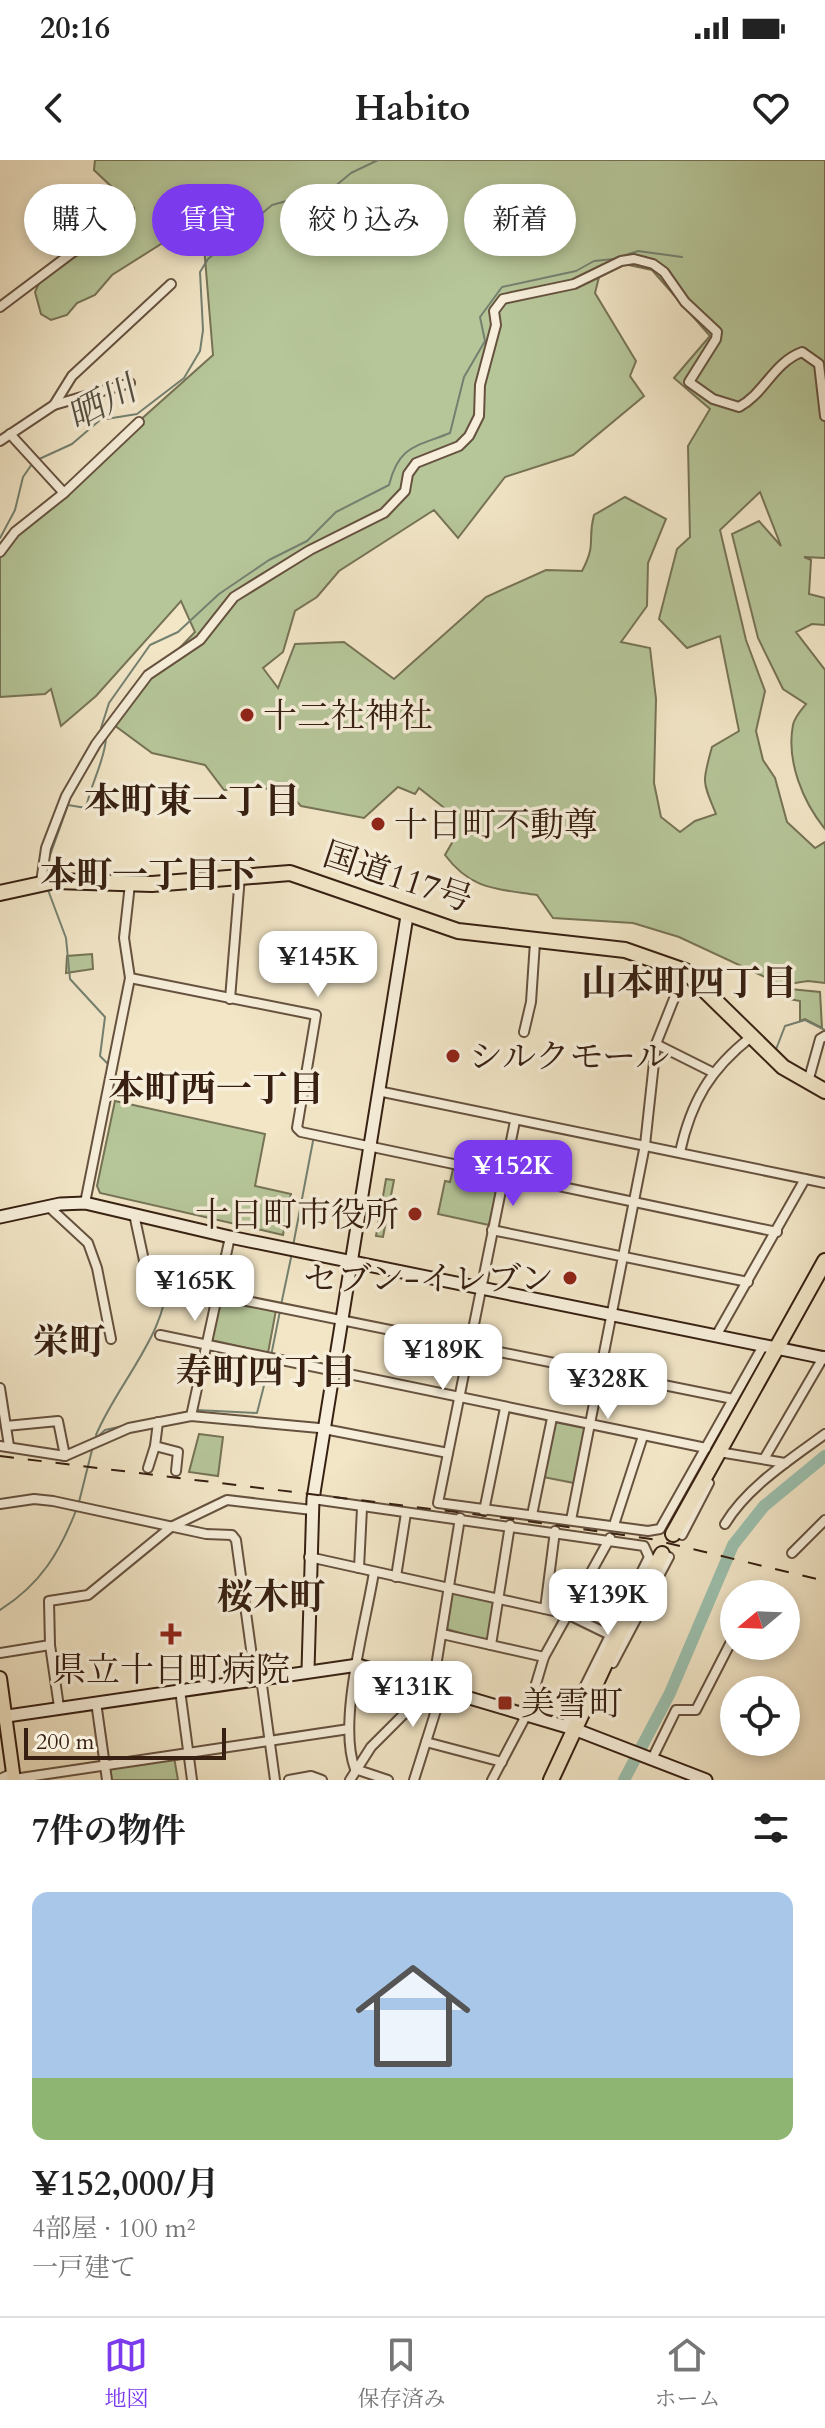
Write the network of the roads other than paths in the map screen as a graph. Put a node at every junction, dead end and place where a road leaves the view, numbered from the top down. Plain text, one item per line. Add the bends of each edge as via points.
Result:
1 (68, 256) edge
2 (171, 284) dead end
3 (0, 307) edge
4 (130, 383) dead end
5 (54, 405) junction
6 (825, 416) edge
7 (139, 422) dead end
8 (10, 434) junction
9 (0, 441) edge
10 (64, 493) junction
11 (0, 552) edge
12 (240, 874) junction
13 (41, 882) junction
14 (130, 884) junction
15 (0, 893) edge
16 (407, 916) junction
17 (535, 942) junction
18 (685, 971) junction
19 (130, 978) junction
20 (230, 999) junction
21 (524, 1032) dead end
22 (825, 1036) edge
23 (751, 1037) junction
24 (656, 1044) junction
25 (714, 1073) junction
26 (808, 1082) junction
27 (378, 1091) junction
28 (825, 1091) edge
29 (515, 1121) junction
30 (645, 1145) junction
31 (369, 1147) junction
32 (680, 1152) junction
33 (504, 1174) junction
34 (805, 1179) junction
35 (825, 1183) edge
36 (634, 1202) junction
37 (85, 1203) junction
38 (48, 1206) junction
39 (134, 1214) junction
40 (0, 1217) edge
41 (492, 1230) junction
42 (777, 1232) junction
43 (230, 1237) junction
44 (624, 1254) junction
45 (825, 1261) edge
46 (350, 1262) junction
47 (748, 1282) junction
48 (479, 1288) junction
49 (151, 1293) dead end
50 (217, 1295) junction
51 (613, 1315) junction
52 (342, 1320) junction
53 (160, 1335) dead end
54 (716, 1336) junction
55 (111, 1339) dead end
56 (468, 1345) junction
57 (206, 1346) junction
58 (774, 1348) junction
59 (824, 1357) edge
60 (601, 1372) junction
61 (333, 1373) junction
62 (0, 1388) edge
63 (458, 1398) junction
64 (733, 1399) junction
65 (505, 1408) junction
66 (191, 1416) junction
67 (552, 1418) junction
68 (158, 1422) junction
69 (6, 1426) junction
70 (590, 1426) junction
71 (324, 1429) junction
72 (825, 1434) edge
73 (643, 1436) junction
74 (4, 1446) edge
75 (155, 1446) junction
76 (717, 1451) junction
77 (448, 1453) junction
78 (65, 1456) junction
79 (764, 1459) junction
80 (785, 1463) junction
81 (148, 1468) dead end
82 (176, 1471) dead end
83 (0, 1504) edge
84 (312, 1505) junction
85 (362, 1508) junction
86 (484, 1511) junction
87 (406, 1513) junction
88 (532, 1515) junction
89 (460, 1518) junction
90 (571, 1520) junction
91 (825, 1520) edge
92 (725, 1524) dead end
93 (510, 1525) junction
94 (614, 1525) junction
95 (171, 1527) junction
96 (555, 1531) junction
97 (677, 1535) dead end
98 (610, 1538) junction
99 (792, 1553) dead end
100 (665, 1556) dead end
101 (309, 1557) junction
102 (359, 1568) junction
103 (374, 1572) junction
104 (396, 1577) junction
105 (449, 1588) junction
106 (499, 1599) junction
107 (545, 1609) junction
108 (567, 1614) junction
109 (442, 1634) junction
110 (608, 1634) junction
111 (50, 1645) junction
112 (491, 1645) junction
113 (0, 1653) edge
114 (544, 1657) junction
115 (722, 1660) edge
116 (358, 1665) junction
117 (308, 1670) junction
118 (0, 1678) edge
119 (258, 1678) junction
120 (438, 1687) junction
121 (180, 1690) junction
122 (96, 1702) junction
123 (59, 1707) junction
124 (527, 1714) junction
125 (3, 1717) edge
126 (349, 1729) junction
127 (573, 1729) junction
128 (270, 1741) junction
129 (426, 1742) junction
130 (189, 1753) junction
131 (650, 1758) junction
132 (502, 1762) junction
133 (104, 1765) junction
134 (355, 1769) junction
135 (14, 1777) edge
136 (0, 1779) edge
137 (107, 1780) edge
138 (192, 1780) edge
139 (275, 1780) edge
140 (289, 1780) edge
141 (322, 1780) edge
142 (350, 1780) edge
143 (388, 1780) edge
144 (414, 1780) edge
145 (492, 1780) edge
146 (551, 1780) edge
147 (706, 1780) edge

1 - 3 street
2 - 5 street via 72,376
4 - 5 street
5 - 8 street
6 - 13 street via 819,364 802,352 788,357 739,407 713,399 689,382 717,332 653,264 621,261 574,284 503,299 494,311 479,416 469,436 459,446 416,463 405,491 384,513 234,597 200,640 148,675 96,744 66,796 46,848
7 - 10 street
8 - 9 street
8 - 10 street
10 - 11 street via 15,532
12 - 14 highway, 国道117号
12 - 16 highway, 国道117号 via 307,876
12 - 20 street
13 - 14 highway, 国道117号
13 - 15 highway, 国道117号
14 - 19 street via 124,938
16 - 17 highway, 国道117号 via 458,931
16 - 27 street
17 - 18 highway, 国道117号 via 625,950
17 - 21 street
18 - 23 highway, 国道117号
18 - 24 street
19 - 20 street
19 - 37 street
20 - 31 street via 316,1015 297,1128
22 - 26 street
23 - 25 street
23 - 26 highway, 国道117号
24 - 25 street
24 - 30 street
25 - 32 street via 688,1112
26 - 28 highway, 国道117号
27 - 29 street
27 - 31 street
29 - 30 street
29 - 33 street
30 - 32 street
30 - 36 street
31 - 33 street
31 - 46 street
32 - 34 street
33 - 36 street
33 - 41 street
34 - 35 street
34 - 42 street
36 - 42 street
36 - 44 street
37 - 38 street
37 - 39 street
38 - 40 street
38 - 55 street via 88,1243
39 - 43 street
39 - 49 street
41 - 44 street
41 - 48 street
42 - 47 street
43 - 46 street
43 - 50 street
44 - 47 street
44 - 51 street
45 - 58 highway
46 - 48 street
46 - 52 street
47 - 54 street
48 - 51 street
48 - 56 street
50 - 52 street
50 - 57 street
51 - 54 street
51 - 60 street
52 - 56 street
52 - 61 street
53 - 57 street
54 - 58 street
56 - 60 street
56 - 63 street
57 - 61 street
57 - 66 street
58 - 59 street
58 - 64 street
58 - 76 highway
59 - 79 street
60 - 64 street
60 - 70 street
61 - 63 street
61 - 71 street
62 - 69 street
63 - 65 street
63 - 77 street
64 - 76 street
65 - 67 street
65 - 86 street
66 - 68 street
66 - 71 street
67 - 70 street
67 - 88 street
68 - 75 street
68 - 78 street via 121,1431
69 - 74 street
69 - 78 street via 58,1421
70 - 73 street
70 - 90 street
71 - 77 street
71 - 84 street
72 - 80 street
73 - 76 street
73 - 94 street
74 - 78 street
75 - 81 street
75 - 82 street via 178,1452
76 - 79 street
76 - 94 street via 660,1529
76 - 97 highway
77 - 86 street via 438,1503
79 - 80 street
80 - 92 street via 732,1511
83 - 95 street via 34,1499
84 - 85 street
84 - 95 street via 227,1500
84 - 101 street
85 - 87 street
85 - 102 street
86 - 88 street
87 - 89 street
87 - 104 street
88 - 90 street
89 - 93 street
89 - 105 street
90 - 94 street
91 - 99 street
93 - 96 street
93 - 106 street
95 - 111 street via 88,1595 49,1601
95 - 119 street via 232,1535 236,1540
96 - 98 street
96 - 107 street
98 - 108 street
98 - 110 street via 644,1546 649,1557
100 - 127 highway
101 - 102 street
101 - 117 street
102 - 103 street
103 - 104 street
103 - 116 street
104 - 105 street
105 - 106 street
105 - 109 street
106 - 107 street
106 - 112 street
107 - 108 street
108 - 110 street
108 - 114 street
109 - 112 street
109 - 120 street
110 - 127 street
111 - 113 street
111 - 123 street
112 - 114 street
114 - 124 street
115 - 131 street via 696,1710 676,1710
116 - 117 street
116 - 120 street
116 - 126 street
117 - 119 street
118 - 125 main road
119 - 121 street
119 - 128 street
120 - 124 street
120 - 129 street
120 - 134 street via 399,1716
121 - 122 street
121 - 130 street
122 - 123 street
122 - 133 street
123 - 125 street
124 - 127 street
124 - 132 street
125 - 135 main road
126 - 128 street
126 - 134 street
127 - 131 street
127 - 146 highway
128 - 130 street
128 - 139 street
129 - 132 street
129 - 144 street
130 - 133 street
130 - 138 street
131 - 147 street
132 - 145 street
133 - 135 street
133 - 137 street
134 - 142 street
134 - 143 street
135 - 136 street
140 - 141 street

